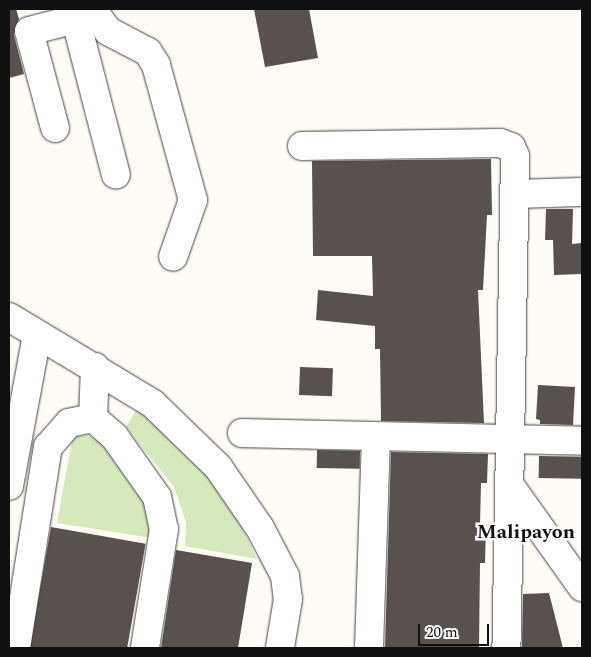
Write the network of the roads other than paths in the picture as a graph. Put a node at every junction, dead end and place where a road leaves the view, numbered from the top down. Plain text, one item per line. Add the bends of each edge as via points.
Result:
1 (80, 12) edge
2 (54, 128) dead end
3 (302, 146) dead end
4 (116, 175) dead end
5 (582, 192) edge
6 (514, 194) junction
7 (173, 257) dead end
8 (9, 317) edge
9 (37, 335) junction
10 (95, 367) junction
11 (93, 418) junction
12 (242, 433) dead end
13 (376, 436) junction
14 (513, 440) junction
15 (582, 440) edge
16 (9, 486) edge
17 (511, 488) junction
18 (582, 587) edge
19 (16, 648) edge
20 (145, 648) edge
21 (280, 648) edge
22 (369, 648) edge
23 (506, 648) edge

1 - 2 street via 29,31
1 - 4 street
1 - 7 street via 148,52 156,65 193,200
3 - 6 street via 500,143 511,147 515,156
5 - 6 street
6 - 14 street
8 - 9 street
9 - 10 street
9 - 16 street
10 - 11 street
10 - 21 street via 153,404 218,467 238,495 279,560 284,576 288,599
11 - 19 street via 69,423 48,447
11 - 20 street via 114,436 157,497 164,529
12 - 13 street
13 - 14 street
13 - 22 street
14 - 15 street
14 - 17 street
17 - 18 street
17 - 23 street

